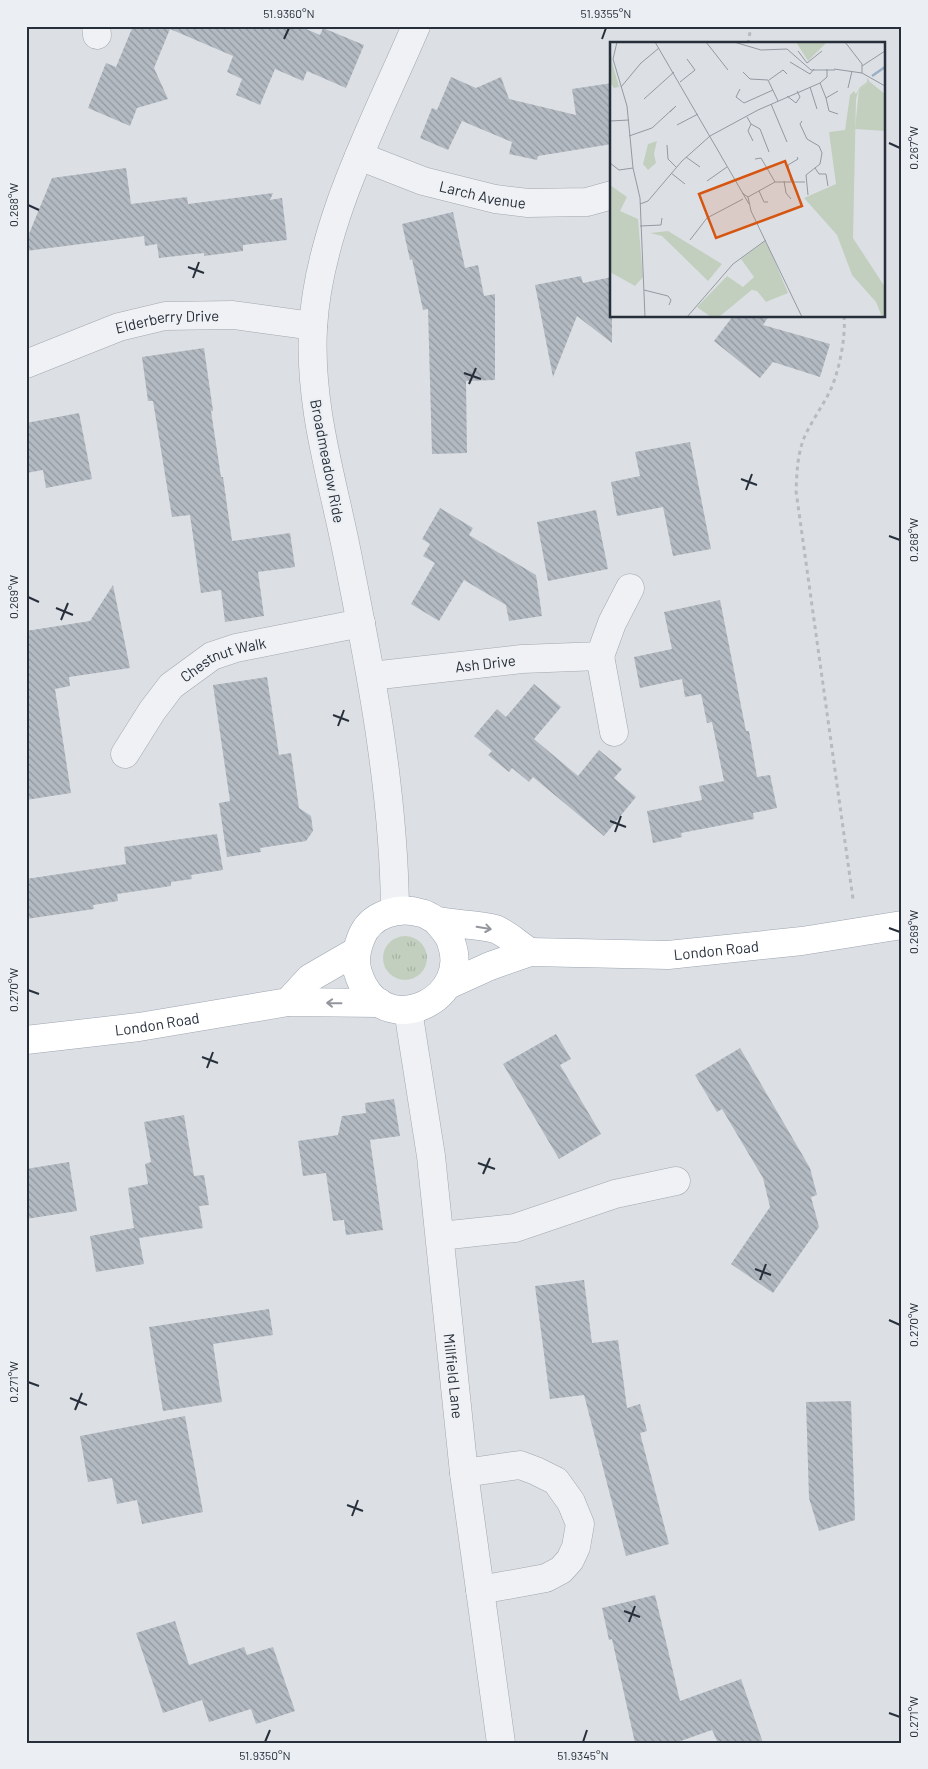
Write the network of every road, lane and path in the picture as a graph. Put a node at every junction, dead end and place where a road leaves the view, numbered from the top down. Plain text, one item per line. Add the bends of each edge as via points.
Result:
1 (750, 26) edge
2 (411, 28) edge
3 (748, 42) edge
4 (359, 156) junction
5 (610, 196) edge
6 (844, 318) edge
7 (313, 326) junction
8 (26, 364) edge
9 (630, 588) dead end
10 (361, 623) junction
11 (600, 656) junction
12 (371, 676) junction
13 (614, 732) dead end
14 (125, 754) dead end
15 (395, 910) junction
16 (436, 920) junction
17 (902, 926) edge
18 (858, 932) junction
19 (356, 952) junction
20 (530, 952) junction
21 (448, 985) junction
22 (288, 1002) junction
23 (380, 1003) junction
24 (408, 1010) junction
25 (26, 1040) edge
26 (676, 1181) dead end
27 (440, 1236) junction
28 (464, 1473) junction
29 (480, 1590) junction
30 (501, 1743) edge

1 - 3 path
2 - 4 street, Broadmeadow Ride
4 - 5 street, Larch Avenue via 423,181 495,199 528,203 587,202
4 - 7 street, Broadmeadow Ride via 321,268
6 - 18 path via 838,366 830,390 804,438 797,463 796,491
7 - 8 street, Elderberry Drive via 233,315 165,316 119,327
7 - 10 street, Broadmeadow Ride via 312,371 317,415
9 - 11 street
10 - 12 street, Broadmeadow Ride
10 - 14 street, Chestnut Walk via 236,648 212,656 171,686
11 - 12 street, Ash Drive via 522,659
11 - 13 street
12 - 15 street, Broadmeadow Ride via 386,782
15 - 16 main road via 424,913
15 - 19 main road via 379,917 363,932
16 -> 20 main road via 496,930
16 - 21 main road, London Road via 451,940 455,958
17 - 18 main road, London Road
18 - 20 main road, London Road via 668,956
19 - 22 main road via 310,978
19 - 23 main road via 356,972 367,992
20 - 21 main road, London Road
21 - 24 main road, London Road via 434,1001
23 -> 22 main road, London Road
22 - 25 main road, London Road via 139,1027
23 - 24 main road, London Road
24 - 27 street, Millfield Lane
26 - 27 street via 614,1194 515,1228
27 - 28 street, Millfield Lane
28 - 29 street, Millfield Lane
28 - 29 street via 520,1465 536,1471 556,1481 571,1502 580,1524 576,1547 561,1570 546,1578
29 - 30 street, Millfield Lane

